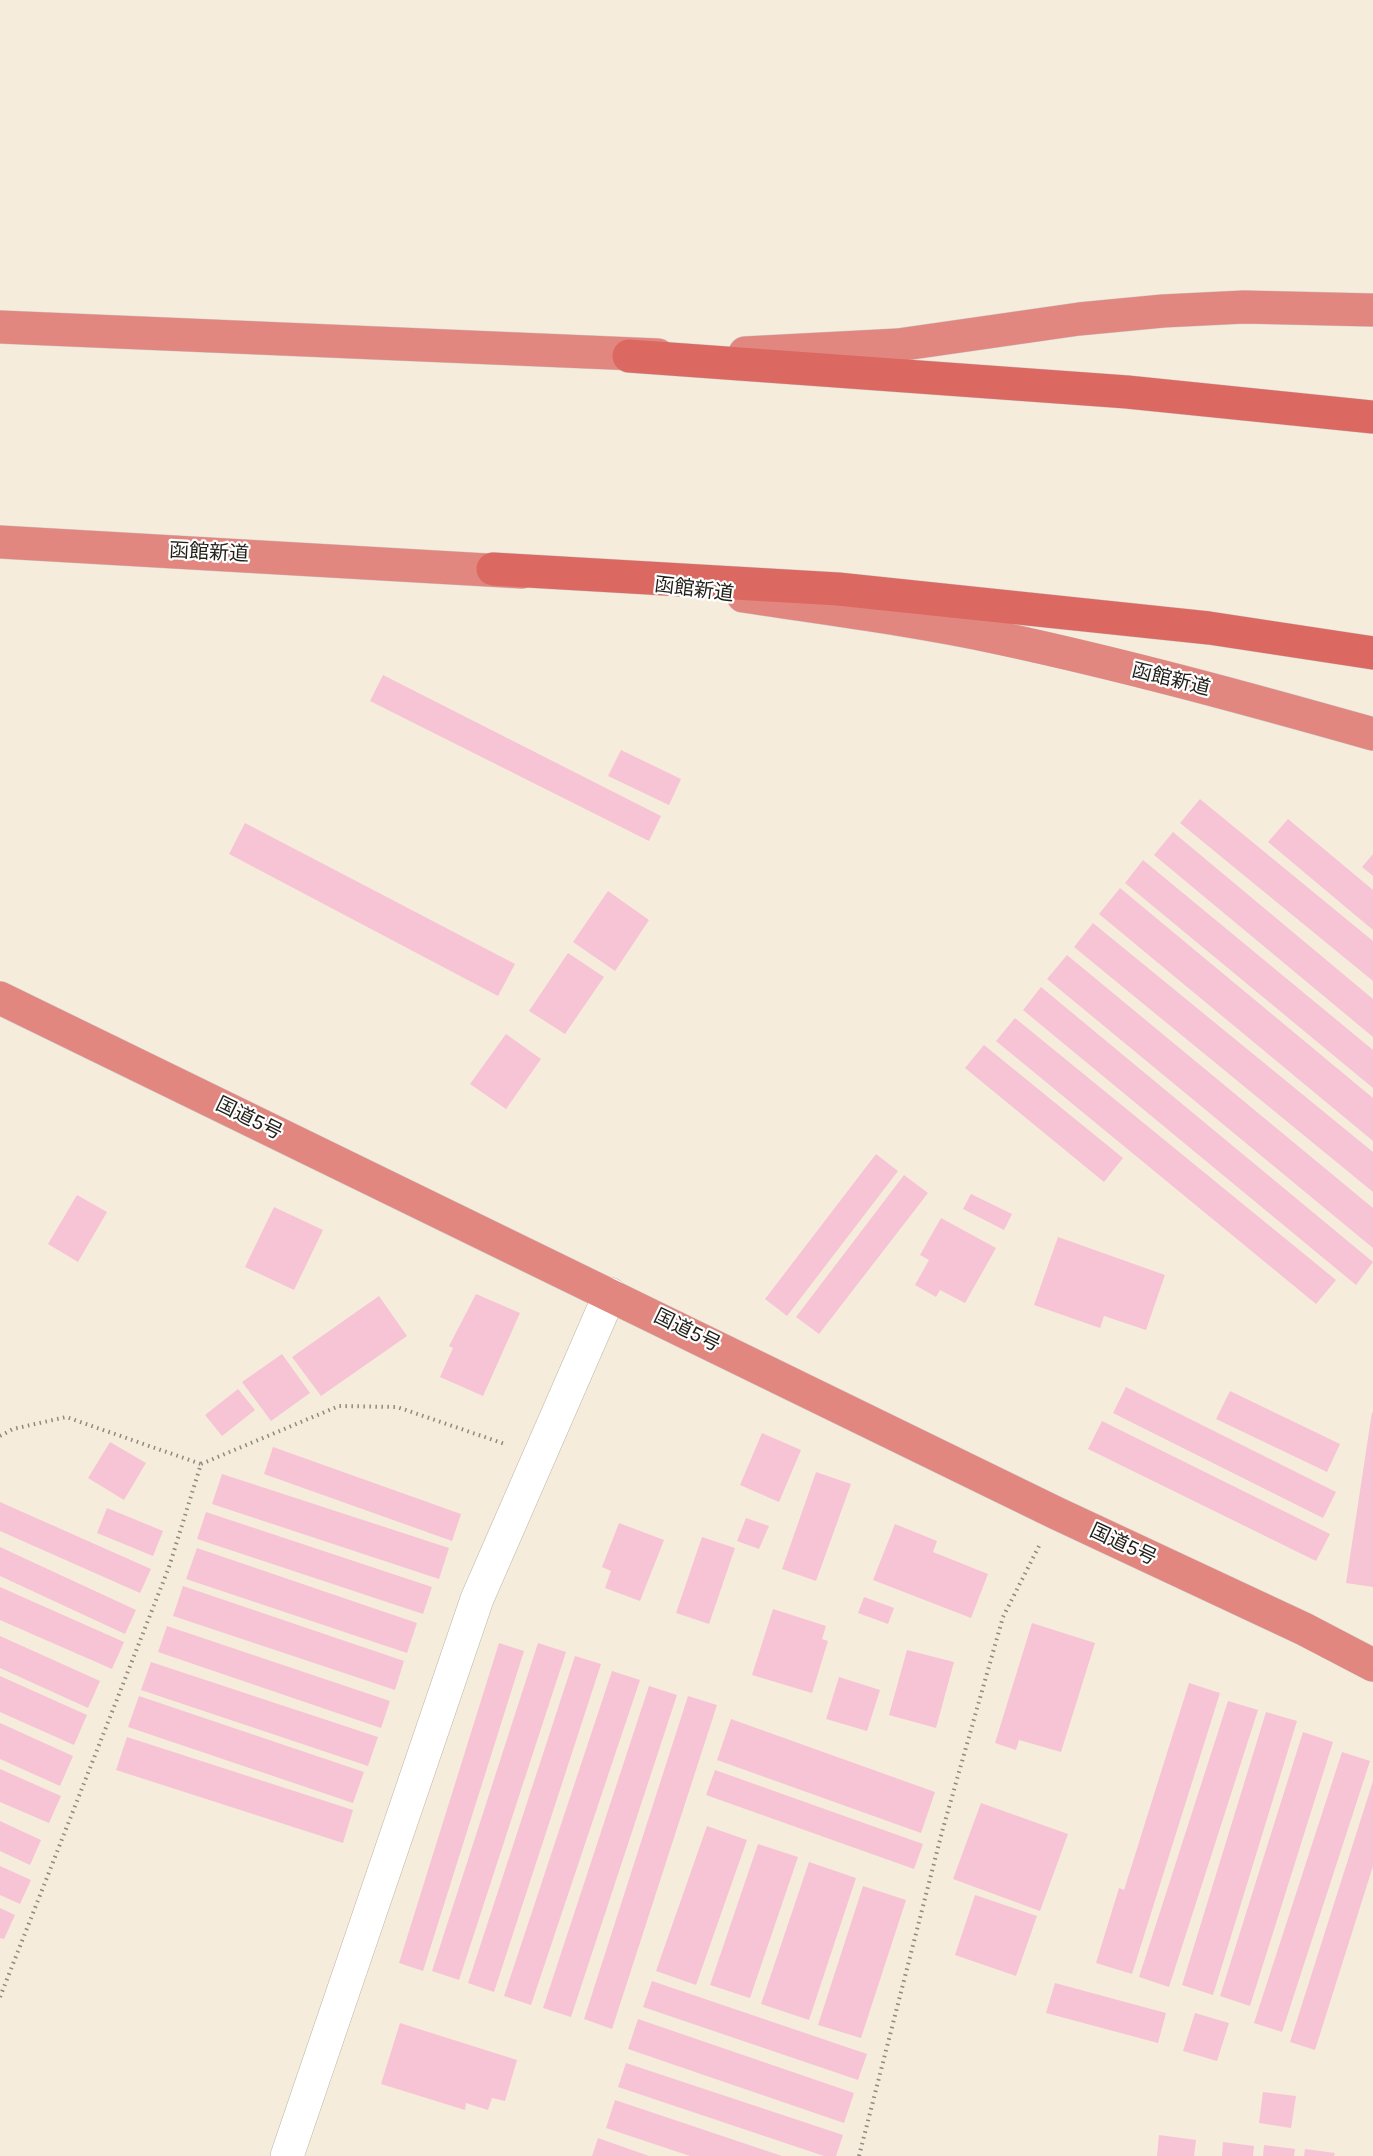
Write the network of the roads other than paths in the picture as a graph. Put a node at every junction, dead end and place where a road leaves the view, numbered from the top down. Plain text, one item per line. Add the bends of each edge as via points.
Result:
1 (1373, 310) edge
2 (0, 327) edge
3 (629, 356) junction
4 (1373, 417) edge
5 (0, 542) edge
6 (493, 568) junction
7 (1373, 653) edge
8 (1373, 734) edge
9 (0, 998) edge
10 (610, 1294) junction
11 (1373, 1665) edge
12 (286, 2156) edge

1 - 3 highway via 1244,307 1163,311 898,345
2 - 3 highway
3 - 4 highway via 1127,392
5 - 6 highway, 函館新道
6 - 7 highway via 860,591 1174,624
6 - 8 highway, 函館新道 via 699,590 999,638
9 - 10 highway, 国道5号
10 - 11 highway, 国道5号
10 - 12 street via 477,1599

